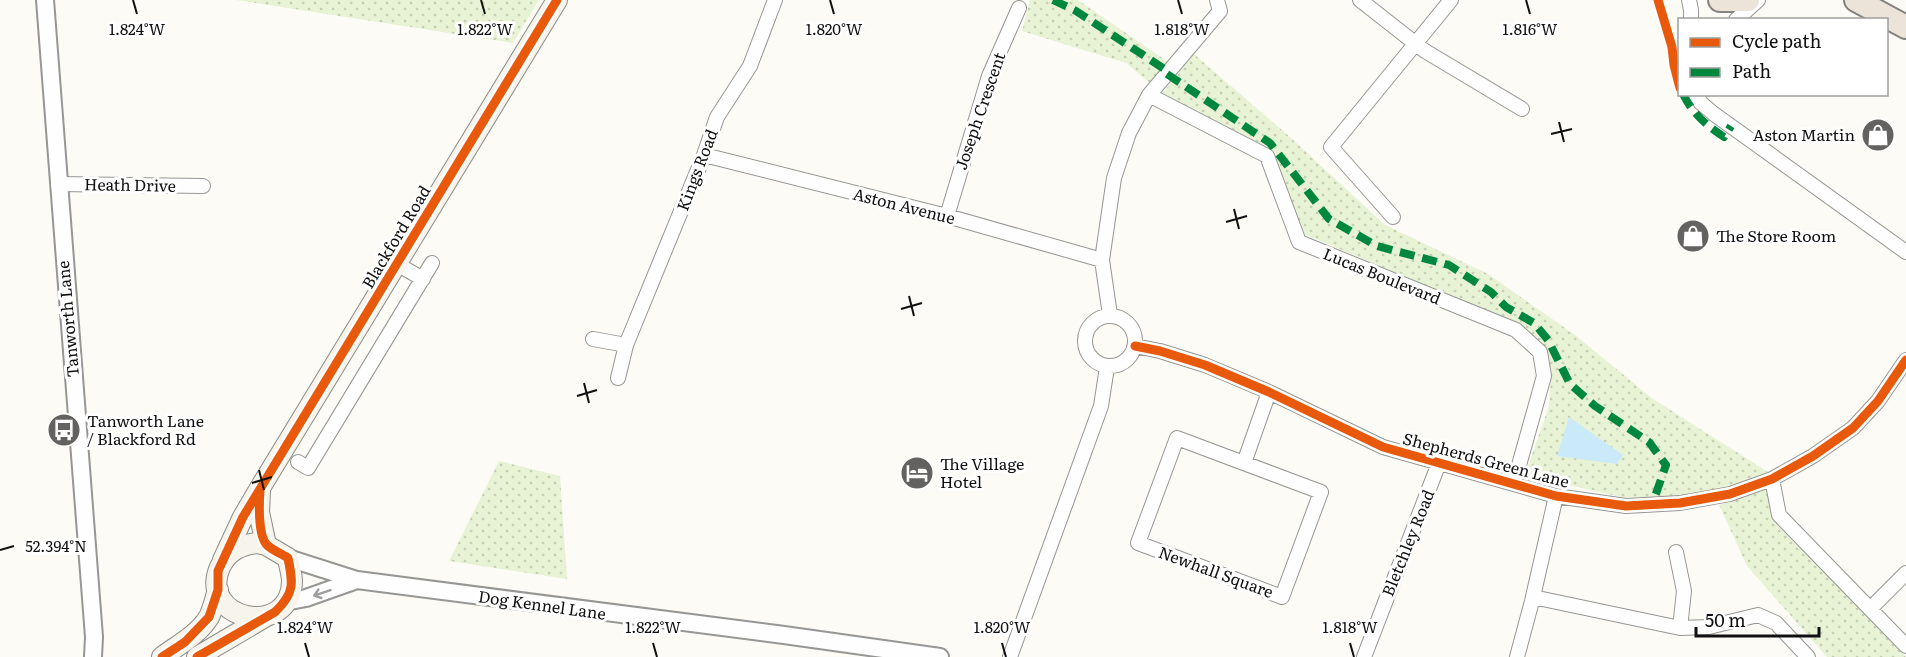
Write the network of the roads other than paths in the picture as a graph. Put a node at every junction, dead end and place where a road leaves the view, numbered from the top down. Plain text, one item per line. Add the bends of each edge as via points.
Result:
1 (45, 0) edge
2 (557, 0) edge
3 (775, 0) edge
4 (1217, 0) edge
5 (1360, 0) edge
6 (1451, 0) edge
7 (1689, 0) edge
8 (1720, 0) edge
9 (1748, 0) edge
10 (1758, 0) edge
11 (1859, 1) edge
12 (1019, 8) dead end
13 (1691, 18) edge
14 (1738, 18) edge
15 (1906, 27) edge
16 (1416, 43) junction
17 (1149, 95) junction
18 (1696, 96) edge
19 (1710, 96) edge
20 (1522, 109) dead end
21 (1714, 114) junction
22 (704, 155) junction
23 (58, 184) junction
24 (203, 186) dead end
25 (947, 216) junction
26 (1393, 217) dead end
27 (1906, 252) edge
28 (1102, 260) junction
29 (432, 263) dead end
30 (397, 264) junction
31 (423, 279) junction
32 (1110, 315) junction
33 (593, 339) dead end
34 (626, 345) junction
35 (1135, 346) junction
36 (1906, 360) edge
37 (1107, 367) junction
38 (618, 378) dead end
39 (1269, 392) junction
40 (298, 462) dead end
41 (1244, 463) junction
42 (1439, 463) junction
43 (1772, 479) junction
44 (1514, 483) junction
45 (260, 489) junction
46 (1556, 496) junction
47 (266, 545) junction
48 (1676, 552) dead end
49 (288, 558) junction
50 (223, 560) junction
51 (1906, 573) edge
52 (357, 580) junction
53 (218, 590) junction
54 (1533, 597) junction
55 (285, 602) junction
56 (1870, 609) junction
57 (265, 617) junction
58 (1680, 628) junction
59 (94, 637) junction
60 (1906, 646) edge
61 (93, 657) edge
62 (107, 657) edge
63 (162, 657) edge
64 (197, 657) edge
65 (940, 657) edge
66 (1010, 657) edge
67 (1364, 657) edge
68 (1517, 657) edge
69 (1808, 657) edge

1 - 23 street, Tanworth Lane
2 - 30 main road, Blackford Road
3 - 22 street, Kings Road via 750,66 717,117
4 - 17 street via 1220,11
5 - 16 street
6 - 16 street
7 - 13 street
8 - 9 highway
10 - 14 street
11 - 15 highway
12 - 25 street, Joseph Crescent via 989,76
16 - 20 street
16 - 26 street via 1331,147
17 - 28 street via 1129,133 1113,178
17 - 44 street, Lucas Boulevard via 1267,156 1299,242 1516,330 1540,352 1544,376
18 - 21 street
19 - 21 street
21 - 27 street
22 - 25 street, Aston Avenue
22 - 34 street, Kings Road
23 - 24 street, Heath Drive
23 - 59 street, Tanworth Lane
25 - 28 street, Aston Avenue
28 - 32 street
29 - 31 street
30 - 31 street
30 - 45 main road, Blackford Road
31 - 40 street via 308,468
32 - 35 street via 1128,324
32 - 37 street via 1092,322 1084,336 1091,359
33 - 34 street
34 - 38 street, Kings Road
35 - 37 street via 1122,364
35 - 39 street, Shepherds Green Lane via 1205,365
36 - 43 street, Shepherds Green Lane via 1878,401 1853,428
37 - 66 street via 1101,405
39 - 41 street
39 - 42 street, Shepherds Green Lane via 1383,447
41 - 41 street, Newhall Square via 1321,492 1282,597 1138,543 1177,438
42 - 44 street, Shepherds Green Lane
42 - 67 street, Bletchley Road
43 - 46 street, Shepherds Green Lane via 1730,494 1680,503 1626,506
43 - 56 street via 1779,515
44 - 46 street, Shepherds Green Lane
45 - 47 main road via 259,512
45 - 50 main road, Blackford Road
46 - 54 street
47 - 49 main road
47 - 50 main road via 245,544
48 - 58 street via 1684,591
49 - 52 street, Dog Kennel Lane
49 - 55 main road via 292,581
50 - 53 main road via 218,571
51 - 56 street
52 -> 55 street, Dog Kennel Lane
52 - 65 street, Dog Kennel Lane
53 - 57 main road via 229,608 238,614
53 - 63 main road via 204,623
54 - 58 street
54 - 68 street
55 - 57 main road
56 - 60 street
57 - 64 main road
58 - 69 street via 1709,627 1758,615 1776,623
59 - 61 street, Tanworth Lane
59 - 62 street, Tanworth Lane

